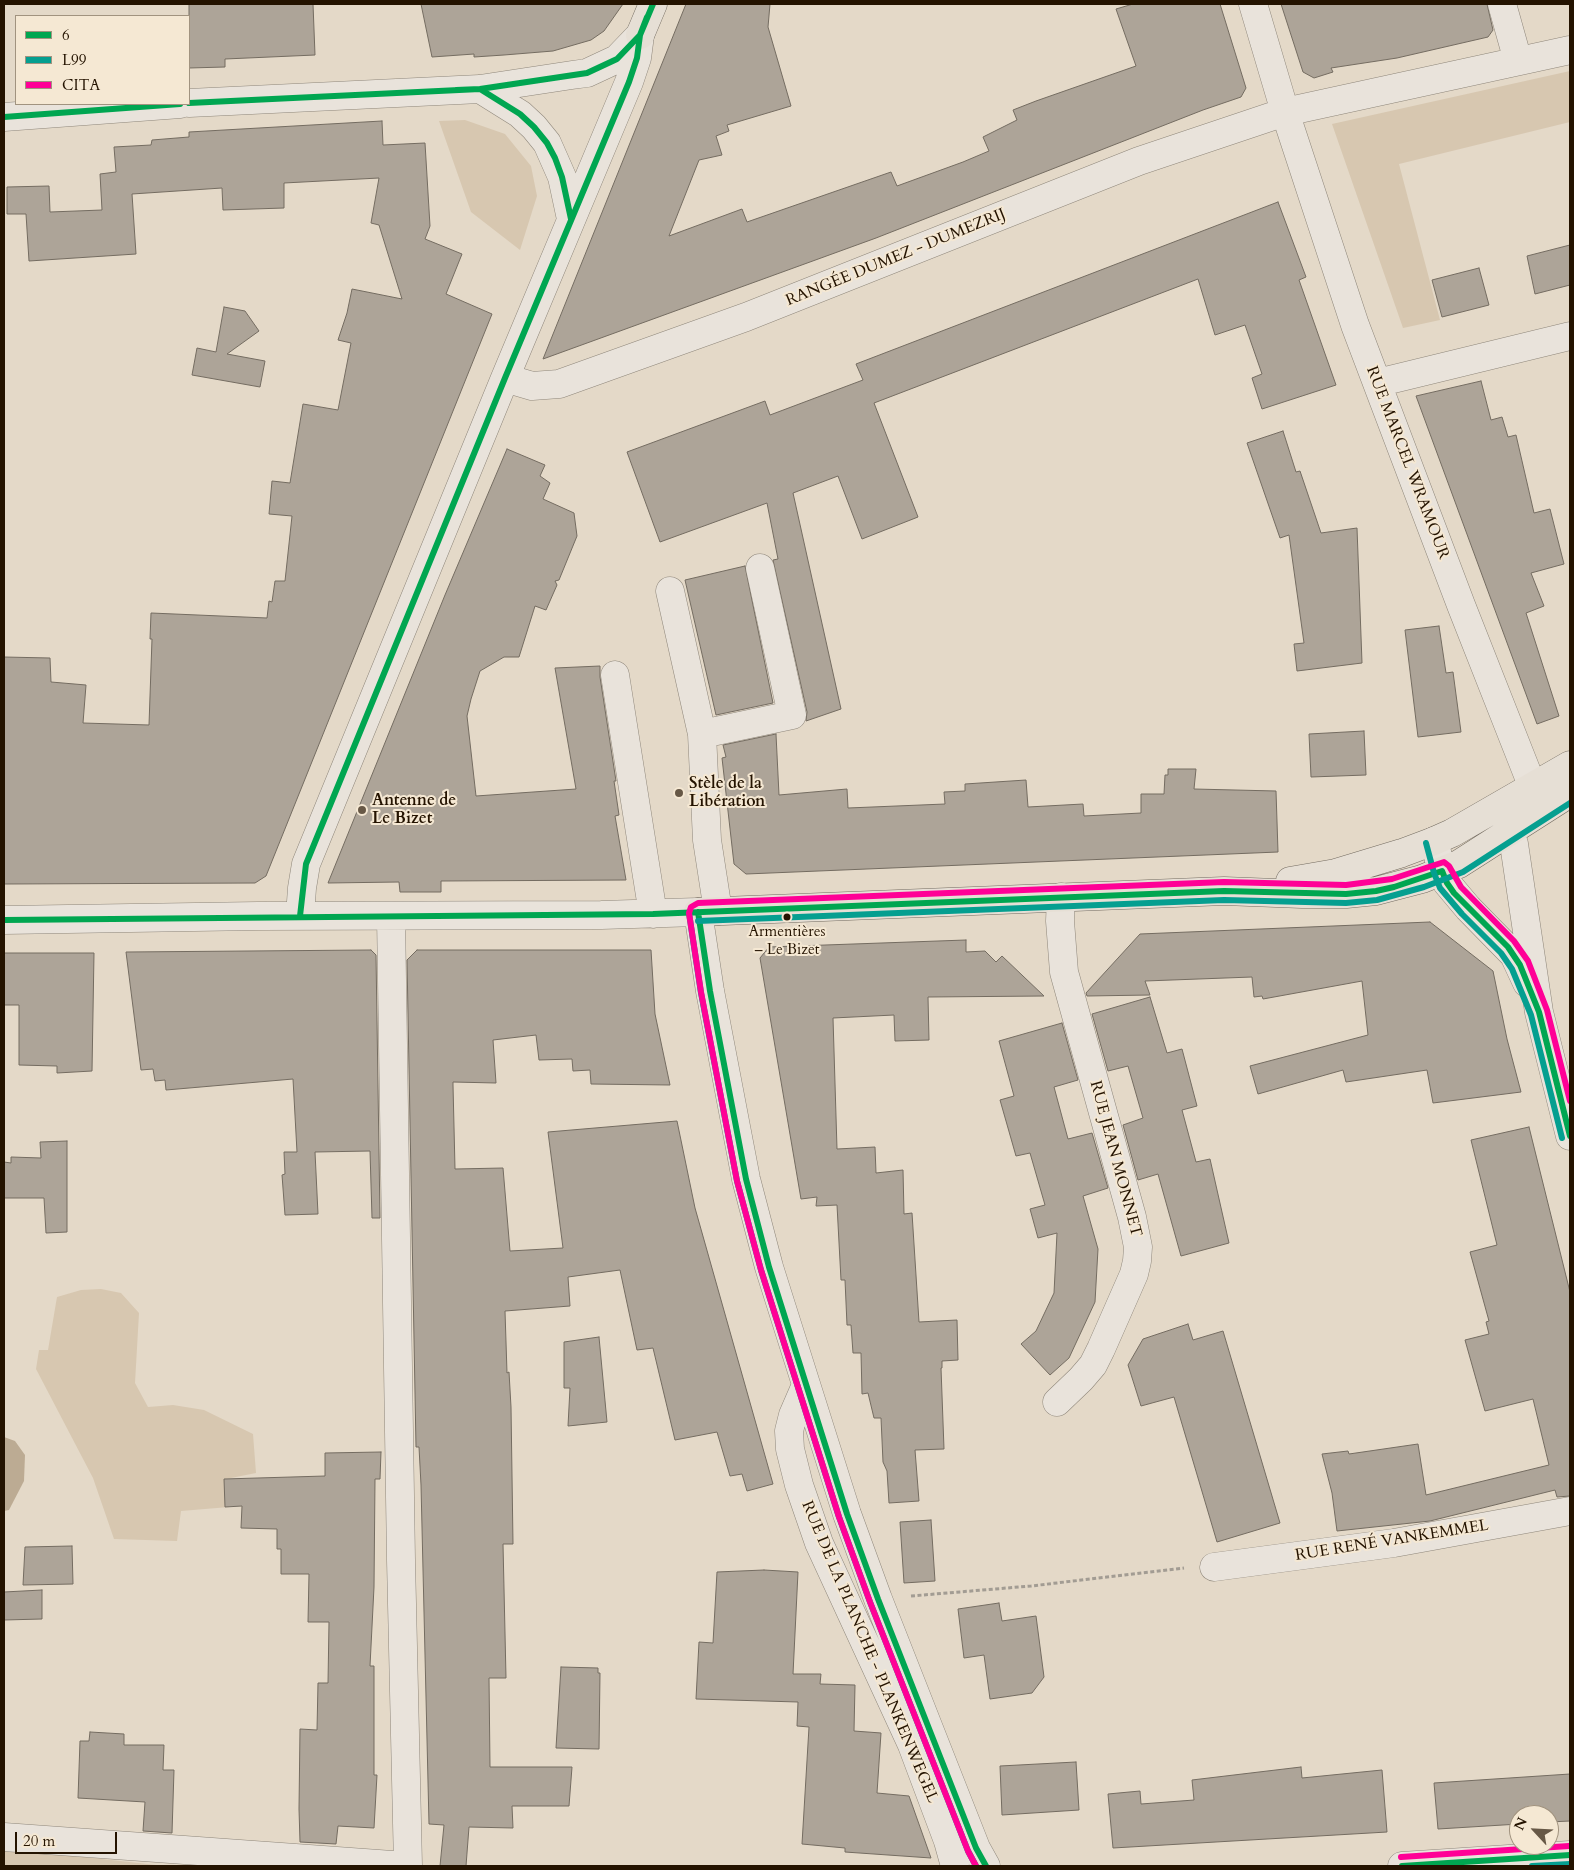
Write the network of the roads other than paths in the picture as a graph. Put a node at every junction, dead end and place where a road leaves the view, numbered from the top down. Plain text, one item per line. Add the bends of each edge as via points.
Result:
1 (653, 4) edge
2 (1252, 4) edge
3 (1502, 4) edge
4 (640, 35) junction
5 (1570, 50) edge
6 (1518, 61) junction
7 (480, 89) junction
8 (190, 103) edge
9 (167, 105) edge
10 (1285, 112) junction
11 (4, 118) edge
12 (571, 219) junction
13 (1570, 336) edge
14 (504, 378) junction
15 (1377, 383) junction
16 (760, 568) dead end
17 (670, 591) dead end
18 (615, 676) dead end
19 (702, 734) junction
20 (1570, 765) edge
21 (1570, 792) edge
22 (1537, 798) junction
23 (1500, 804) junction
24 (1510, 831) junction
25 (1434, 841) junction
26 (1442, 871) junction
27 (1224, 891) junction
28 (1061, 897) junction
29 (708, 911) junction
30 (653, 914) junction
31 (300, 916) junction
32 (391, 916) junction
33 (4, 920) edge
34 (1540, 1012) junction
35 (1570, 1136) edge
36 (806, 1385) junction
37 (1057, 1402) dead end
38 (1570, 1511) edge
39 (1214, 1567) road end
40 (4, 1837) edge
41 (1570, 1855) edge
42 (407, 1866) edge
43 (955, 1866) edge
44 (986, 1866) edge
45 (1402, 1866) edge

1 - 4 main road
2 - 10 street, RUE MARCEL WRAMOUR
3 - 6 street
4 - 7 street via 617,59 587,72
4 - 12 street via 629,82
5 - 6 street, RANGÉE DUMEZ - DUMEZRIJ
6 - 10 street, RANGÉE DUMEZ - DUMEZRIJ
7 - 8 street
7 - 12 street via 520,114 547,143 562,177
9 - 11 street
10 - 14 street, RANGÉE DUMEZ - DUMEZRIJ via 1139,161 746,317 558,384 532,386
10 - 15 street, RUE MARCEL WRAMOUR
12 - 14 street
13 - 15 street
14 - 31 street via 306,864
15 - 22 street, RUE MARCEL WRAMOUR
16 - 19 street via 792,715
17 - 19 street
18 - 30 street
19 - 29 street
20 - 22 main road
21 - 22 main road
22 - 23 main road
22 - 24 main road
23 - 24 street
23 - 25 main road
24 - 26 main road via 1476,854
24 - 34 street
25 - 26 street
25 - 27 main road via 1336,873
26 - 27 main road via 1394,887 1353,893
26 - 34 street via 1454,893 1514,955
27 - 28 main road
28 - 29 main road
28 - 37 street, RUE JEAN MONNET via 1064,972 1132,1217 1138,1261 1093,1365
29 - 30 street
29 - 36 street via 710,991 751,1201
30 - 32 street
31 - 32 street
31 - 33 street
32 - 42 street
34 - 35 street
36 - 43 street, RUE DE LA PLANCHE - PLANKENWEGEL via 792,1414 790,1431 790,1449 798,1485 819,1543 912,1745
36 - 44 street via 828,1459 878,1599 976,1848
38 - 39 street, RUE RENÉ VANKEMMEL via 1394,1543
40 - 42 street
41 - 45 street

